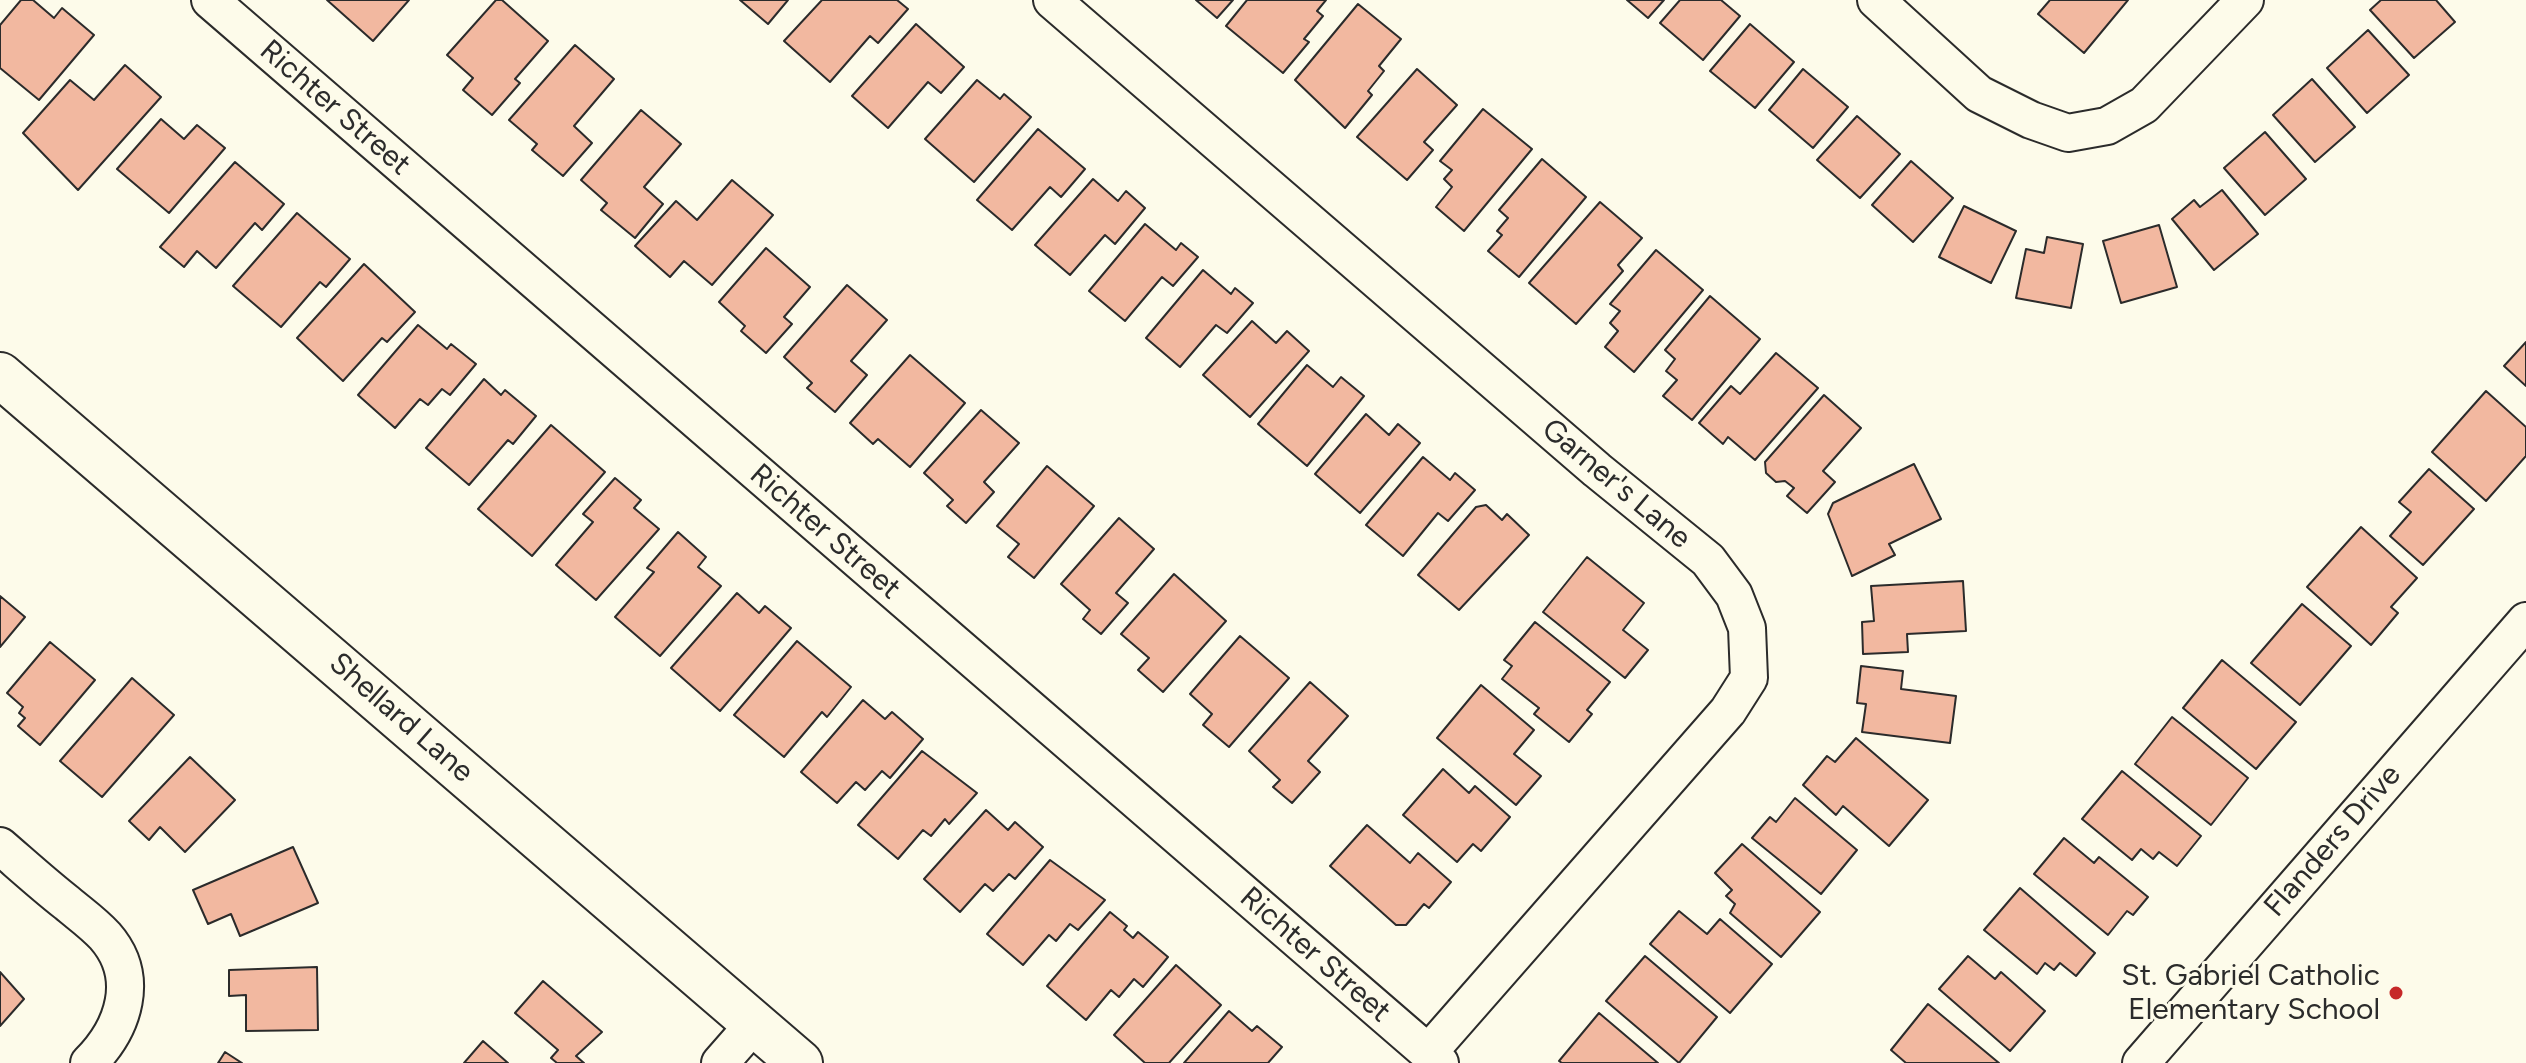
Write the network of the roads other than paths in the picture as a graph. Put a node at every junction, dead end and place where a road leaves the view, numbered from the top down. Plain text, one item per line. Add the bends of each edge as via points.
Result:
1 (210, 0) edge
2 (1052, 0) edge
3 (1876, 0) edge
4 (2245, 0) edge
5 (0, 375) edge
6 (2526, 621) edge
7 (0, 846) edge
8 (755, 1023) junction
9 (1434, 1058) edge
10 (89, 1063) edge
11 (720, 1063) edge
12 (800, 1063) edge
13 (2141, 1063) edge

1 - 9 street, Richter Street
2 - 9 street, Garner's Lane via 1708,560 1734,595 1747,628 1749,678 1728,711
3 - 4 street via 1979,94 2068,133 2107,126 2144,105
5 - 8 main road, Shellard Lane
6 - 13 street, Flanders Drive
7 - 10 street via 89,920 120,960 126,986 123,1009 114,1031
8 - 11 street
8 - 12 main road, Shellard Lane

